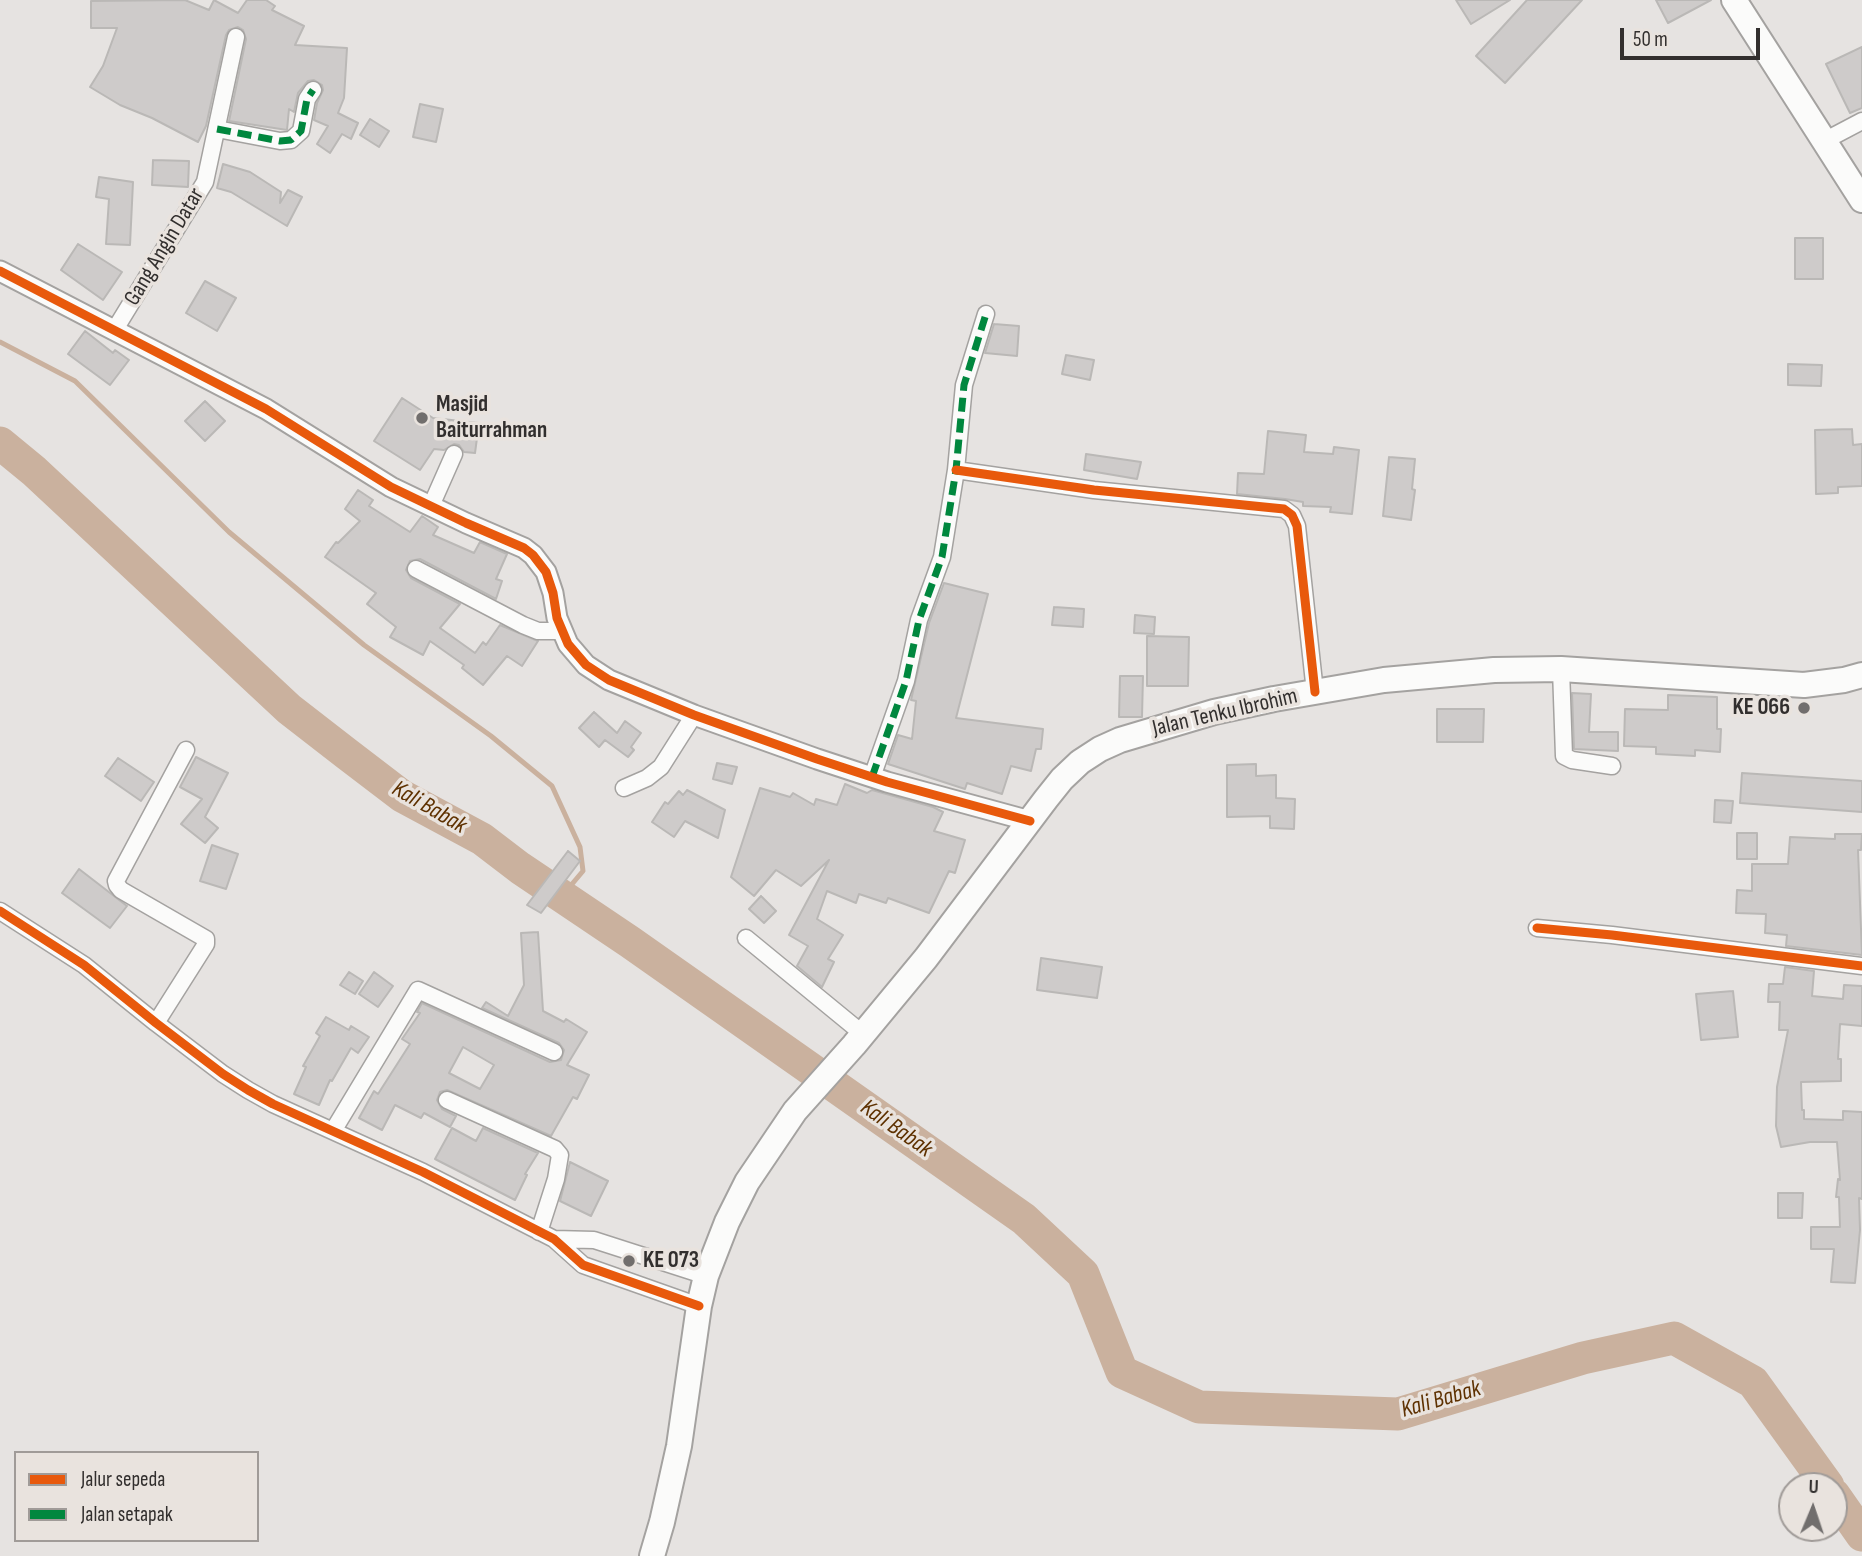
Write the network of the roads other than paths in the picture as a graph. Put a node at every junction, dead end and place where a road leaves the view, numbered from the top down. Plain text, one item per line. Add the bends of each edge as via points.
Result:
1 (1734, 0) edge
2 (236, 37) dead end
3 (313, 90) dead end
4 (1862, 121) edge
5 (215, 136) junction
6 (1824, 141) junction
7 (1862, 200) edge
8 (0, 271) edge
9 (986, 314) dead end
10 (114, 331) junction
11 (454, 454) dead end
12 (956, 470) junction
13 (431, 506) junction
14 (416, 569) dead end
15 (561, 631) junction
16 (1561, 669) junction
17 (1862, 675) edge
18 (1315, 692) junction
19 (694, 715) junction
20 (186, 750) dead end
21 (1612, 766) dead end
22 (872, 777) junction
23 (624, 788) dead end
24 (1030, 821) junction
25 (0, 911) edge
26 (1537, 929) dead end
27 (746, 939) dead end
28 (1862, 966) edge
29 (156, 1023) junction
30 (859, 1039) junction
31 (554, 1052) dead end
32 (447, 1100) dead end
33 (333, 1131) junction
34 (539, 1232) junction
35 (554, 1240) junction
36 (706, 1276) junction
37 (699, 1306) junction
38 (652, 1556) edge

1 - 6 main road
2 - 5 street, Gang Angin Datar
3 - 5 street via 302,131 291,141
4 - 6 street
5 - 10 street, Gang Angin Datar via 209,168 196,197
6 - 7 main road
8 - 10 street
9 - 12 street via 964,385
10 - 13 street via 266,409 391,487
11 - 13 street
12 - 18 street via 1284,509 1297,526
12 - 22 street via 942,557
13 - 15 street via 515,542 533,555 547,572
14 - 15 street via 523,625 538,631
15 - 19 street via 576,655 597,673
16 - 17 main road, Jalan Tenku Ibrohim via 1804,685
16 - 18 main road, Jalan Tenku Ibrohim via 1439,674
16 - 21 street via 1564,755
18 - 24 main road, Jalan Tenku Ibrohim via 1214,712 1120,740 1080,762
19 - 22 street
19 - 23 street via 661,767
20 - 29 street via 117,881 121,890 206,939
22 - 24 street
24 - 30 main road, Jalan Tenku Ibrohim
25 - 29 street via 84,965
26 - 28 street via 1612,934
27 - 30 street
29 - 33 street via 248,1090
30 - 36 main road, Jalan Tenku Ibrohim via 795,1111 747,1182
31 - 33 street via 418,990
32 - 34 street via 555,1149 559,1155 556,1179
33 - 34 street
34 - 35 street
35 - 36 street via 594,1240
35 - 37 street via 583,1265
36 - 37 main road, Jalan Tenku Ibrohim
37 - 38 main road, Jalan Tenku Ibrohim via 679,1446

